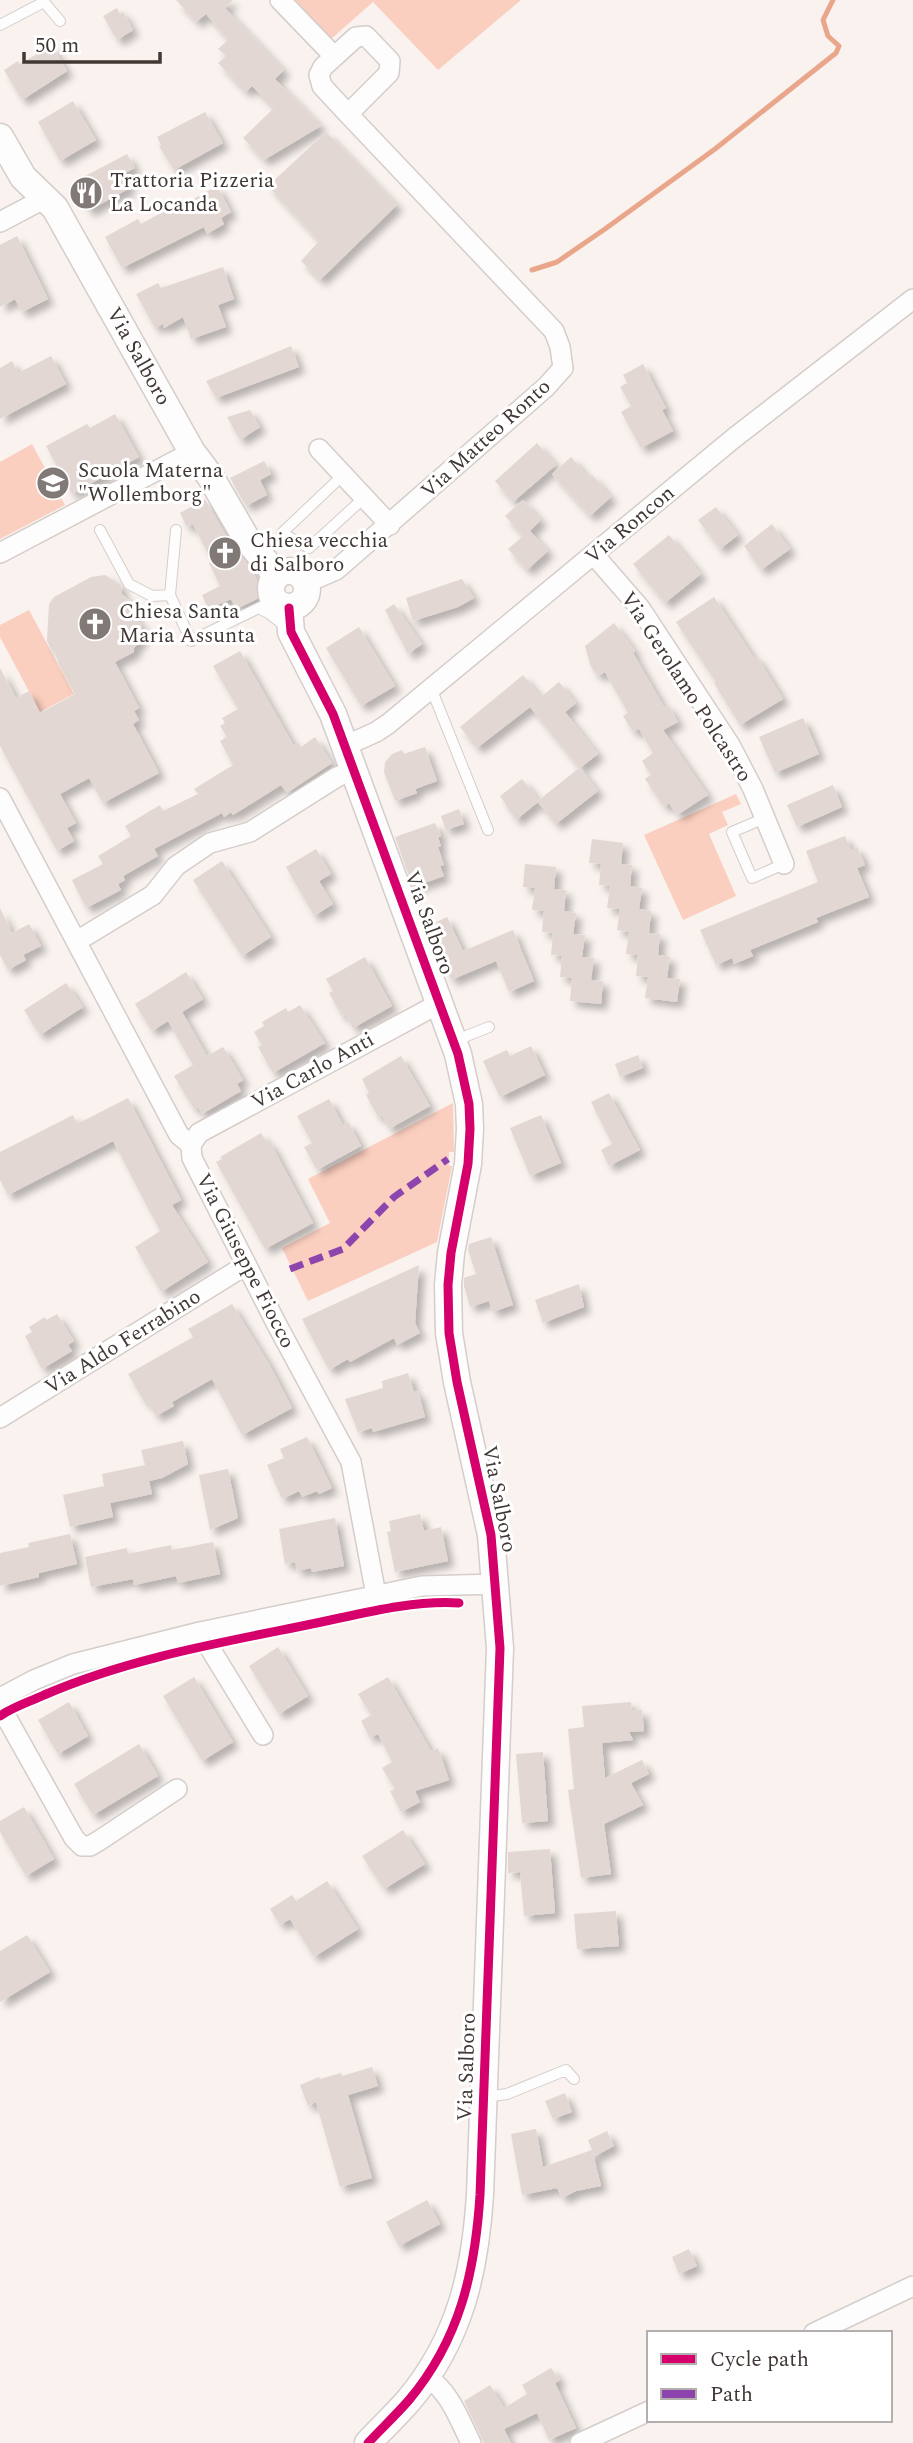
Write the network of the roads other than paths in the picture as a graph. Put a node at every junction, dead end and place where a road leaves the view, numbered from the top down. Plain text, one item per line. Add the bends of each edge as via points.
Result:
1 (280, 0) edge
2 (60, 21) dead end
3 (0, 25) edge
4 (334, 56) junction
5 (348, 114) junction
6 (0, 137) edge
7 (42, 196) junction
8 (0, 222) edge
9 (913, 299) edge
10 (319, 449) dead end
11 (192, 452) junction
12 (343, 475) junction
13 (365, 498) junction
14 (390, 525) junction
15 (100, 530) dead end
16 (176, 530) dead end
17 (0, 554) edge
18 (594, 555) junction
19 (306, 583) joint
20 (170, 595) junction
21 (278, 605) junction
22 (431, 688) junction
23 (345, 746) junction
24 (354, 770) junction
25 (0, 797) edge
26 (765, 818) junction
27 (488, 830) dead end
28 (784, 864) joint
29 (77, 942) junction
30 (440, 1003) junction
31 (489, 1027) dead end
32 (454, 1041) junction
33 (191, 1145) junction
34 (246, 1265) junction
35 (0, 1418) edge
36 (496, 1584) junction
37 (376, 1595) junction
38 (200, 1632) junction
39 (0, 1698) edge
40 (0, 1706) edge
41 (263, 1735) dead end
42 (177, 1789) dead end
43 (574, 2079) dead end
44 (483, 2098) junction
45 (913, 2286) edge
46 (818, 2331) edge
47 (426, 2377) junction
48 (647, 2412) edge
49 (368, 2443) edge
50 (471, 2443) edge
51 (580, 2443) edge

1 - 4 street
2 - 3 lane via 44,2
4 - 5 street, Via Matteo Ronto via 319,75 322,86
4 - 5 street via 356,37 366,36 390,61 389,73
5 - 14 street, Via Matteo Ronto via 554,331 563,368
6 - 7 street, Via Salboro via 23,177
7 - 8 street
7 - 11 street, Via Salboro via 60,217
9 - 18 street, Via Roncon
10 - 12 street
11 - 17 street
11 - 21 street, Via Salboro via 246,538
12 - 13 street
12 - 13 lane via 282,533 309,548
13 - 14 street
14 - 19 street, Via Matteo Ronto via 336,570
15 - 20 lane via 129,584 152,596
16 - 20 lane
18 - 22 street, Via Roncon
18 - 26 street, Via Gerolamo Polcastro via 640,608 730,745
19 - 21 street via 299,574 287,571
20 - 21 lane via 191,641
21 - 23 street, Via Salboro
22 - 23 street, Via Roncon via 376,732
22 - 27 lane
23 - 24 street, Via Salboro
24 - 29 street via 250,832 210,843 176,866 153,895
24 - 30 street, Via Salboro
25 - 29 street, Via Giuseppe Fiocco
26 - 28 street, Via Gerolamo Polcastro
26 - 28 lane via 732,832 752,878
29 - 33 street, Via Giuseppe Fiocco via 178,1135
30 - 32 street, Via Salboro
30 - 33 street, Via Carlo Anti via 199,1133
31 - 32 lane
32 - 36 street, Via Salboro via 470,1129 451,1253 449,1333 491,1535
33 - 34 street, Via Giuseppe Fiocco via 192,1158
34 - 35 street, Via Aldo Ferrabino
34 - 37 street, Via Giuseppe Fiocco via 351,1462
36 - 37 street via 422,1586
36 - 44 street, Via Salboro via 500,1648
37 - 38 street
38 - 39 street via 73,1664
38 - 41 street
40 - 42 street via 82,1846 90,1846
43 - 44 lane via 566,2070 506,2094
44 - 47 street, Via Salboro via 478,2222 470,2278 453,2329
45 - 46 street
47 - 49 street, Via Salboro
47 - 50 street via 440,2385
48 - 51 street

